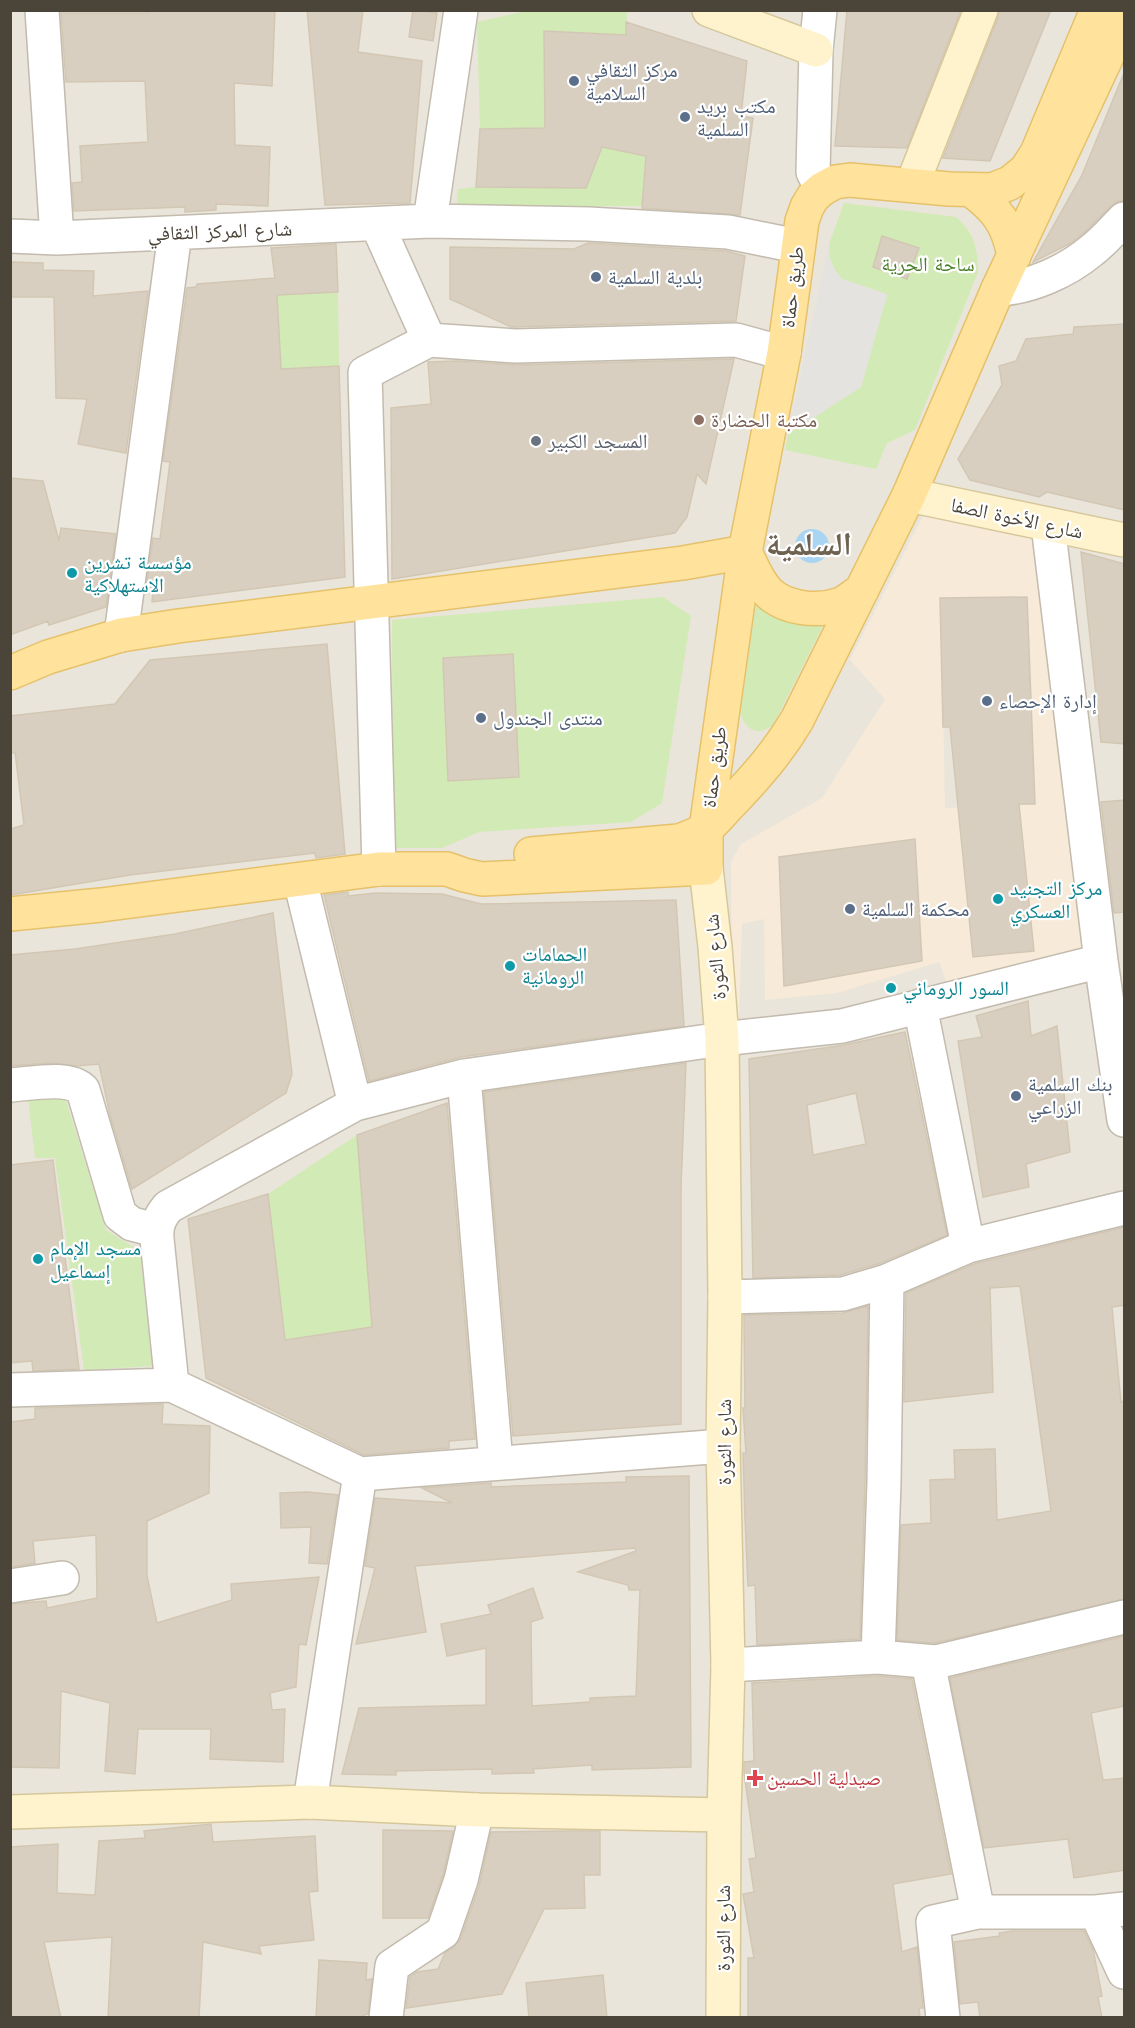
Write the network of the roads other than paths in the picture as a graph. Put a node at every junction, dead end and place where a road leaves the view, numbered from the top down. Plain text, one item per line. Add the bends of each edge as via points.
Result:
1 (42, 10) edge
2 (461, 10) edge
3 (709, 10) edge
4 (820, 10) edge
5 (981, 10) edge
6 (1097, 10) edge
7 (1125, 20) edge
8 (816, 50) junction
9 (912, 185) junction
10 (822, 189) junction
11 (971, 190) junction
12 (1125, 219) edge
13 (430, 221) junction
14 (377, 224) junction
15 (175, 233) junction
16 (10, 236) edge
17 (57, 238) junction
18 (797, 246) junction
19 (1014, 256) junction
20 (998, 289) junction
21 (429, 340) junction
22 (784, 353) junction
23 (909, 495) junction
24 (1048, 525) junction
25 (1125, 540) edge
26 (745, 552) junction
27 (862, 590) junction
28 (373, 603) junction
29 (121, 635) junction
30 (10, 673) edge
31 (706, 829) junction
32 (706, 868) junction
33 (379, 869) junction
34 (447, 869) junction
35 (300, 880) junction
36 (10, 914) edge
37 (1101, 961) junction
38 (920, 1006) junction
39 (722, 1039) junction
40 (464, 1076) junction
41 (10, 1085) edge
42 (355, 1104) junction
43 (1125, 1120) edge
44 (1125, 1208) edge
45 (156, 1230) junction
46 (968, 1246) junction
47 (887, 1281) junction
48 (725, 1297) junction
49 (172, 1385) junction
50 (10, 1390) edge
51 (723, 1446) junction
52 (496, 1463) junction
53 (360, 1474) junction
54 (62, 1578) dead end
55 (10, 1586) edge
56 (1125, 1617) edge
57 (878, 1657) junction
58 (928, 1662) junction
59 (728, 1665) junction
60 (310, 1802) junction
61 (477, 1810) junction
62 (10, 1812) edge
63 (724, 1815) junction
64 (1110, 1910) edge
65 (978, 1912) junction
66 (1125, 1972) edge
67 (386, 2018) edge
68 (723, 2018) edge
69 (944, 2018) edge

1 - 17 street
2 - 13 street
3 - 8 main road
4 - 8 street
5 - 9 main road
6 - 11 main road via 1037,153 1026,170 1010,183 992,190
7 - 19 main road, طريق حماة
8 - 10 street via 813,172
9 - 10 main road via 849,180
9 - 11 main road
10 - 18 main road, طريق حماة via 807,207
11 - 19 main road via 1001,218
12 - 20 street via 1091,252 1056,273
13 - 14 street, شارع المركز الثقافي
13 - 18 street, شارع المركز الثقافي via 728,232
14 - 15 street, شارع المركز الثقافي
14 - 21 street
15 - 17 street, شارع المركز الثقافي
15 - 29 street
16 - 17 street, شارع المركز الثقافي
18 - 22 main road, طريق حماة
19 - 20 main road, طريق حماة
20 - 23 main road, طريق حماة
21 - 22 street via 516,346 736,340
21 - 28 street via 365,374
22 - 26 main road, طريق حماة
23 - 24 main road, شارع الأخوة الصفا
23 - 27 main road, طريق حماة
24 - 25 main road, شارع الأخوة الصفا
24 - 37 street
26 - 27 main road via 770,594 789,605 819,609 840,605
26 - 28 main road via 683,564
26 - 31 main road, طريق حماة
27 - 31 main road, طريق حماة via 781,747
28 - 29 main road
28 - 33 street
29 - 30 main road
31 - 32 main road
31 - 34 main road via 679,842 482,858
32 - 34 main road via 482,879
32 - 39 main road, شارع الثورة
33 - 34 main road
33 - 35 main road
35 - 36 main road
35 - 42 street
37 - 38 street
37 - 43 street
38 - 39 street via 842,1026
38 - 46 street
39 - 40 street
39 - 48 main road, شارع الثورة
40 - 42 street
40 - 52 street
41 - 45 street via 78,1085 83,1090 120,1215 132,1224
42 - 45 street via 168,1207
44 - 46 street
45 - 49 street
46 - 47 street
47 - 48 street via 843,1294
47 - 57 street
48 - 51 main road, شارع الثورة
49 - 50 street
49 - 53 street
51 - 52 street
51 - 59 main road, شارع الثورة
52 - 53 street
53 - 60 street
54 - 55 street
56 - 58 street
57 - 58 street
57 - 59 street
58 - 65 street
59 - 63 main road, شارع الثورة
60 - 61 main road
60 - 62 main road
61 - 63 main road
61 - 67 street via 461,1880 443,1932 392,1966
63 - 68 main road, شارع الثورة
64 - 65 street
64 - 66 street
65 - 69 street via 933,1922

